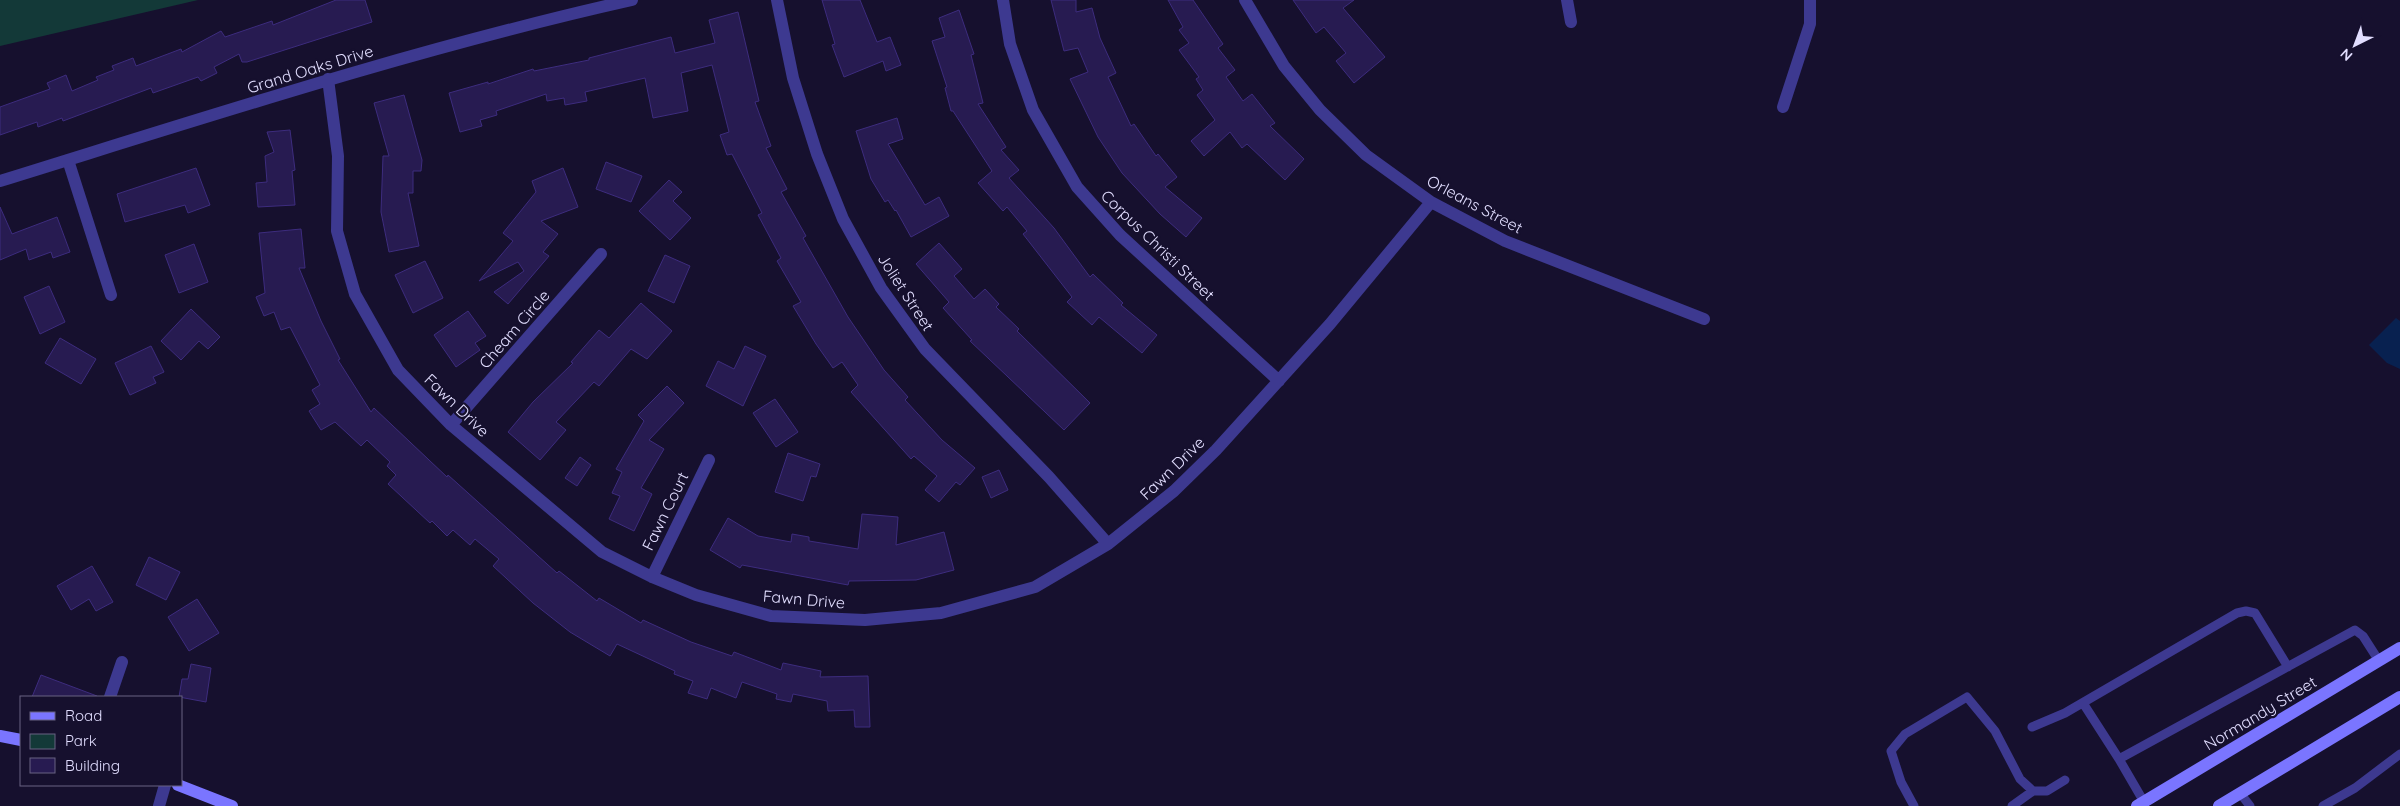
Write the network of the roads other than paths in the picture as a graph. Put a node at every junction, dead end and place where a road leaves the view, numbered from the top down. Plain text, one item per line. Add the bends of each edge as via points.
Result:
1 (632, 0) edge
2 (777, 0) edge
3 (1003, 0) edge
4 (1245, 0) edge
5 (1567, 0) edge
6 (1810, 0) edge
7 (1572, 22) dead end
8 (328, 79) junction
9 (1784, 107) dead end
10 (68, 160) junction
11 (0, 181) edge
12 (1431, 202) junction
13 (601, 254) dead end
14 (111, 295) dead end
15 (1704, 319) dead end
16 (1280, 381) junction
17 (451, 425) junction
18 (708, 460) dead end
19 (1108, 544) junction
20 (652, 577) junction
21 (2398, 653) edge
22 (2378, 661) junction
23 (122, 662) dead end
24 (2288, 666) junction
25 (110, 696) edge
26 (2400, 697) edge
27 (2083, 702) junction
28 (2032, 726) dead end
29 (0, 736) edge
30 (20, 740) edge
31 (2400, 754) edge
32 (2119, 760) junction
33 (2065, 780) dead end
34 (165, 786) edge
35 (181, 786) edge
36 (2032, 791) junction
37 (2240, 793) junction
38 (2141, 804) edge
39 (159, 806) edge
40 (232, 806) edge
41 (1914, 806) edge
42 (2012, 806) edge
43 (2218, 806) edge
44 (2250, 806) edge
45 (2323, 806) edge

1 - 8 street, Grand Oaks Drive via 559,16
2 - 19 street, Joliet Street via 793,78 817,154 843,219 881,288 925,349 1049,477
3 - 16 street, Corpus Christi Street via 1010,44 1033,110 1077,187 1120,235
4 - 12 street, Orleans Street via 1284,66 1320,110 1366,154
5 - 7 street
6 - 9 street via 1810,24
8 - 10 street, Grand Oaks Drive
8 - 17 street, Fawn Drive via 338,156 337,231 355,294 398,370
10 - 11 street, Grand Oaks Drive
10 - 14 street
12 - 15 street, Orleans Street via 1505,241
12 - 16 street, Fawn Drive
13 - 17 street, Cheam Circle
16 - 19 street, Fawn Drive via 1174,491
17 - 20 street, Fawn Drive via 602,552
18 - 20 street, Fawn Court
19 - 20 street, Fawn Drive via 1034,587 941,613 866,620 771,616 696,595
21 - 22 main road, Normandy Street
22 - 24 lane via 2363,636 2355,630
22 - 38 main road, Normandy Street
23 - 25 street
24 - 27 lane via 2255,613 2246,611 2237,613
24 - 32 lane
26 - 37 main road
27 - 28 lane
27 - 32 lane
29 - 30 main road
31 - 45 lane via 2355,788
32 - 38 lane
33 - 36 lane via 2047,791
34 - 39 street
35 - 40 main road
36 - 41 lane via 2020,780 1995,731 1967,697 1905,734 1891,751 1901,782
36 - 42 lane
37 - 43 main road
37 - 44 lane

